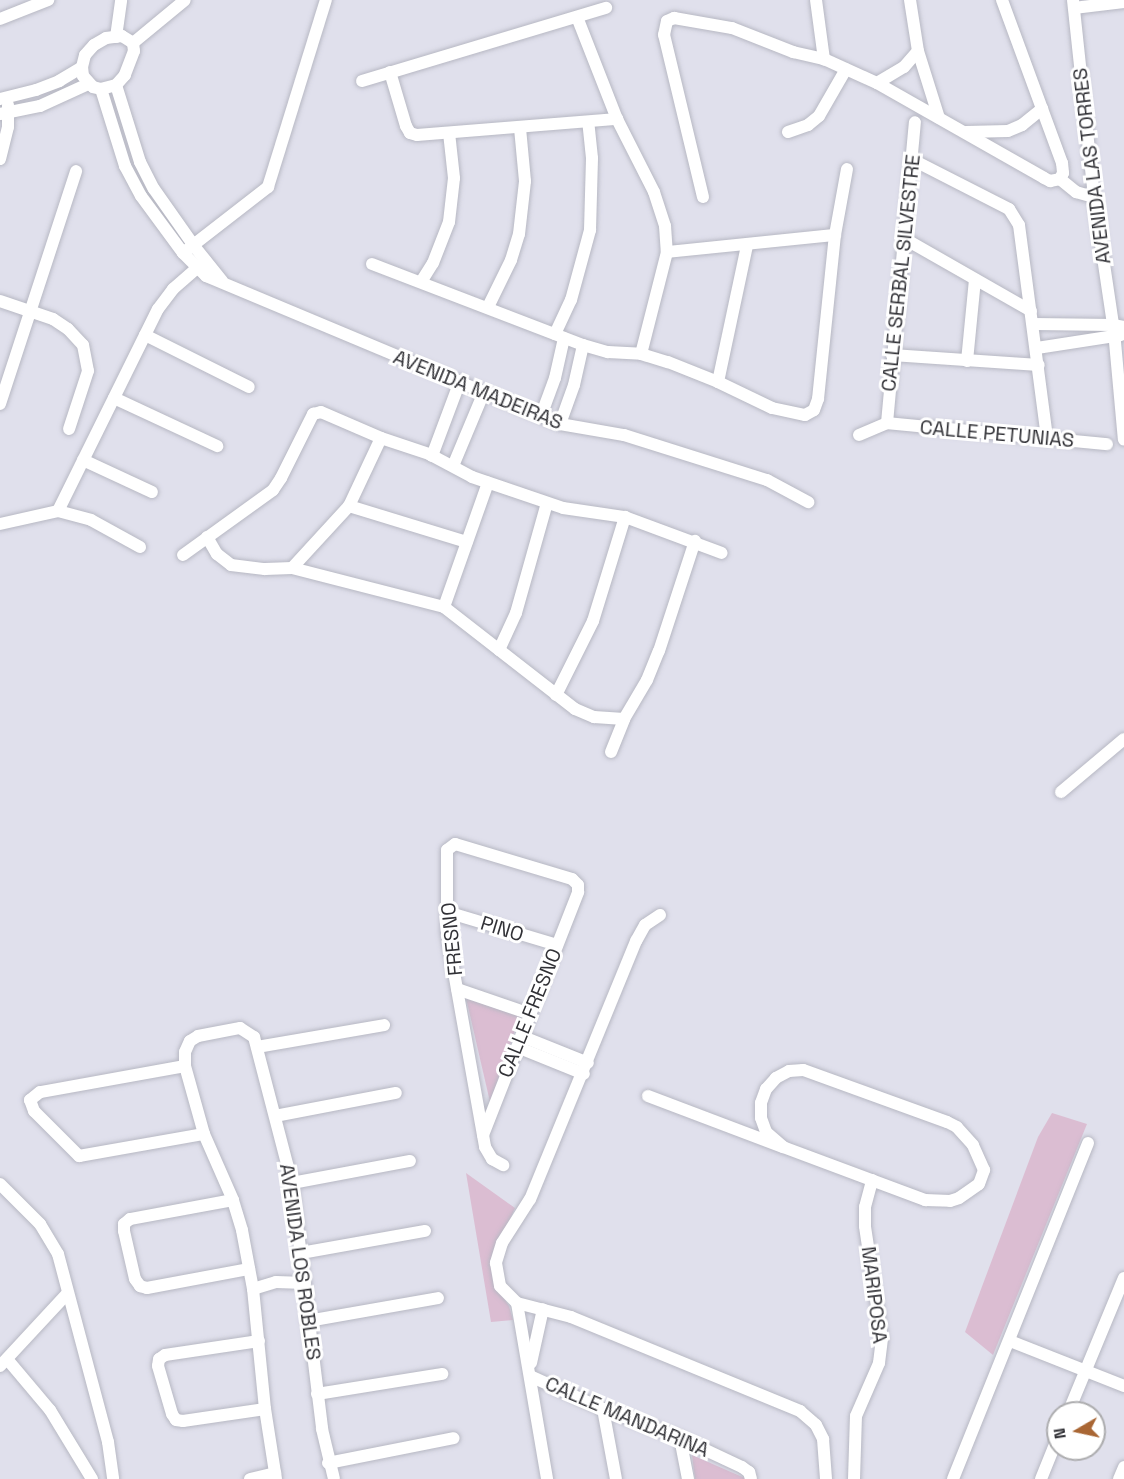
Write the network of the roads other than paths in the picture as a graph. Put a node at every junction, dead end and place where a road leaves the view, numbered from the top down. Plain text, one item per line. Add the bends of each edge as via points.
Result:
1 (48, 0) edge
2 (121, 0) edge
3 (185, 0) edge
4 (326, 0) edge
5 (816, 0) edge
6 (910, 0) edge
7 (1002, 0) edge
8 (1124, 2) edge
9 (1073, 4) edge
10 (606, 8) dead end
11 (577, 17) junction
12 (0, 19) edge
13 (116, 37) junction
14 (133, 43) junction
15 (918, 51) junction
16 (824, 59) junction
17 (82, 67) junction
18 (846, 69) junction
19 (390, 72) junction
20 (362, 81) dead end
21 (877, 83) junction
22 (88, 84) junction
23 (116, 85) junction
24 (101, 89) junction
25 (3, 98) edge
26 (1042, 109) junction
27 (4, 113) edge
28 (939, 118) junction
29 (617, 119) junction
30 (588, 122) junction
31 (915, 122) dead end
32 (520, 128) junction
33 (788, 132) dead end
34 (962, 132) junction
35 (449, 133) junction
36 (0, 159) edge
37 (914, 160) junction
38 (140, 162) junction
39 (125, 166) junction
40 (847, 169) dead end
41 (76, 171) dead end
42 (1060, 179) junction
43 (703, 197) dead end
44 (1094, 197) junction
45 (835, 235) junction
46 (905, 239) junction
47 (747, 245) junction
48 (188, 250) junction
49 (667, 252) junction
50 (200, 264) junction
51 (372, 264) dead end
52 (975, 279) junction
53 (421, 282) junction
54 (0, 301) edge
55 (488, 308) junction
56 (31, 310) junction
57 (1031, 311) junction
58 (1034, 324) junction
59 (1119, 331) edge
60 (145, 335) junction
61 (560, 336) junction
62 (583, 345) junction
63 (1037, 348) junction
64 (641, 354) junction
65 (892, 356) junction
66 (967, 361) junction
67 (1039, 365) junction
68 (460, 381) junction
69 (718, 382) junction
70 (249, 387) dead end
71 (484, 392) junction
72 (114, 398) junction
73 (0, 404) edge
74 (541, 416) junction
75 (887, 423) junction
76 (560, 424) junction
77 (69, 429) dead end
78 (860, 435) dead end
79 (381, 438) junction
80 (1047, 439) junction
81 (1124, 440) edge
82 (1107, 444) dead end
83 (217, 446) dead end
84 (432, 456) junction
85 (83, 460) junction
86 (453, 466) junction
87 (488, 483) junction
88 (152, 492) dead end
89 (808, 502) dead end
90 (547, 503) junction
91 (349, 506) junction
92 (58, 511) junction
93 (625, 517) junction
94 (0, 524) edge
95 (207, 537) junction
96 (695, 541) junction
97 (467, 542) junction
98 (140, 547) dead end
99 (722, 553) dead end
100 (183, 555) dead end
101 (292, 568) junction
102 (444, 608) junction
103 (499, 650) junction
104 (556, 695) junction
105 (624, 719) junction
106 (1124, 739) edge
107 (611, 752) dead end
108 (1061, 792) dead end
109 (578, 892) joint
110 (447, 912) junction
111 (660, 915) dead end
112 (557, 945) junction
113 (457, 988) junction
114 (530, 1014) junction
115 (384, 1024) dead end
116 (519, 1042) junction
117 (257, 1047) junction
118 (185, 1066) junction
119 (586, 1068) junction
120 (396, 1093) dead end
121 (648, 1096) dead end
122 (275, 1116) junction
123 (204, 1134) junction
124 (483, 1135) junction
125 (1088, 1143) dead end
126 (783, 1147) junction
127 (410, 1161) dead end
128 (503, 1166) dead end
129 (872, 1180) junction
130 (292, 1183) junction
131 (0, 1184) edge
132 (233, 1200) junction
133 (425, 1231) dead end
134 (301, 1254) junction
135 (249, 1269) junction
136 (1124, 1278) edge
137 (305, 1283) junction
138 (252, 1289) junction
139 (66, 1295) junction
140 (438, 1298) dead end
141 (517, 1303) junction
142 (543, 1309) junction
143 (308, 1321) junction
144 (259, 1341) junction
145 (1010, 1341) junction
146 (4, 1362) edge
147 (1084, 1371) junction
148 (530, 1373) junction
149 (442, 1374) dead end
150 (1124, 1386) edge
151 (317, 1394) junction
152 (1073, 1401) edge
153 (265, 1408) junction
154 (603, 1409) junction
155 (454, 1438) dead end
156 (680, 1438) junction
157 (1048, 1461) edge
158 (328, 1463) junction
159 (1124, 1467) edge
160 (275, 1476) edge
161 (92, 1479) edge
162 (113, 1479) edge
163 (250, 1479) edge
164 (334, 1479) edge
165 (547, 1479) edge
166 (616, 1479) edge
167 (688, 1479) edge
168 (751, 1479) edge
169 (826, 1479) edge
170 (855, 1479) edge
171 (953, 1479) edge
172 (1041, 1479) edge
173 (1119, 1479) edge

1 - 12 street
2 - 13 street
3 - 14 street
4 - 48 street via 268,187
5 - 16 street
6 - 15 street
7 - 26 street
8 - 9 street
9 - 44 street, AVENIDA LAS TORRES
10 - 11 street
11 - 19 street
11 - 29 street
13 - 14 street via 128,38
13 - 17 street via 94,45
14 - 23 street via 131,61
15 - 21 street via 904,67
15 - 28 street
16 - 18 street
16 - 43 street via 793,52 732,28 674,18 667,21 664,35
17 - 22 street
17 - 25 street via 59,81
18 - 21 street
18 - 33 street via 819,116
19 - 20 street
19 - 35 street via 410,133
21 - 28 street
22 - 24 street
22 - 27 street via 40,106
23 - 24 street
23 - 38 street, AVENIDA MADEIRAS
24 - 39 street, AVENIDA MADEIRAS
25 - 27 street
26 - 34 street via 1028,122 1008,131
26 - 42 street via 1062,163
27 - 36 street via 6,141
28 - 34 street
29 - 30 street
29 - 49 street via 654,192 665,226
30 - 32 street
30 - 61 street via 592,158 590,230
31 - 37 street, CALLE SERBAL SILVESTRE
32 - 35 street
32 - 55 street via 525,181 519,234 512,260
34 - 42 street via 1050,181
35 - 53 street via 454,178 449,222
37 - 46 street, CALLE SERBAL SILVESTRE
37 - 57 street via 1009,208 1020,225
38 - 39 street
38 - 48 street, AVENIDA MADEIRAS
39 - 48 street, AVENIDA MADEIRAS via 141,196
40 - 45 street
41 - 56 street
42 - 44 street via 1076,192
44 - 59 street, AVENIDA LAS TORRES
45 - 47 street
45 - 69 street via 814,410 805,414 772,408
46 - 52 street
46 - 65 street, CALLE SERBAL SILVESTRE
47 - 49 street
47 - 69 street
48 - 50 street, AVENIDA MADEIRAS
49 - 64 street
50 - 60 street via 158,309
50 - 68 street, AVENIDA MADEIRAS via 222,281 317,325
51 - 53 street
52 - 57 street
52 - 66 street
53 - 55 street
54 - 56 street
55 - 61 street
56 - 73 street
56 - 77 street via 68,329 83,345 87,357 88,371
57 - 58 street
58 - 59 street
58 - 63 street
59 - 63 street
59 - 81 street, AVENIDA LAS TORRES
60 - 70 street
60 - 72 street
61 - 62 street
61 - 74 street via 555,378
62 - 64 street
62 - 76 street
63 - 67 street
64 - 69 street
65 - 66 street
65 - 75 street, CALLE SERBAL SILVESTRE
66 - 67 street
67 - 80 street
68 - 71 street, AVENIDA MADEIRAS
68 - 84 street
71 - 74 street, AVENIDA MADEIRAS
71 - 86 street
72 - 83 street
72 - 85 street
74 - 76 street, AVENIDA MADEIRAS
75 - 78 street
75 - 80 street, CALLE PETUNIAS
76 - 89 street, AVENIDA MADEIRAS via 624,435 766,480
79 - 84 street
79 - 91 street
79 - 95 street via 321,412 313,414 273,489
80 - 82 street, CALLE PETUNIAS
84 - 86 street
85 - 88 street
85 - 92 street
86 - 87 street
87 - 90 street
87 - 97 street
90 - 93 street
90 - 103 street via 516,612
91 - 97 street
91 - 101 street
92 - 94 street
92 - 98 street via 91,520
93 - 96 street
93 - 104 street via 593,621
95 - 100 street
95 - 101 street via 217,554 231,565
96 - 99 street
96 - 105 street via 659,651
97 - 102 street
101 - 102 street
102 - 103 street
103 - 104 street
104 - 105 street via 575,710 594,717
105 - 107 street
106 - 108 street
109 - 110 street, FRESNO via 572,879 454,844 447,850
109 - 112 street, CALLE FRESNO
110 - 112 street, PINO
110 - 113 street, FRESNO
111 - 119 street via 645,925 636,941
112 - 114 street, CALLE FRESNO
113 - 114 street
113 - 124 street, FRESNO
114 - 116 street, CALLE FRESNO
115 - 117 street
116 - 119 street
116 - 124 street, CALLE FRESNO
117 - 118 street via 254,1037 240,1028 198,1036 190,1041 185,1052
117 - 122 street, AVENIDA LOS ROBLES
118 - 123 street
118 - 123 street via 40,1092 30,1100 34,1111 78,1156
119 - 141 street via 530,1199 502,1243 496,1263 500,1286
120 - 122 street
121 - 126 street
122 - 130 street, AVENIDA LOS ROBLES
123 - 132 street
124 - 128 street, FRESNO via 486,1152
125 - 145 street
126 - 129 street
126 - 129 street via 766,1132 761,1103 776,1078 789,1071 803,1070 957,1127 972,1145 984,1170 979,1184 950,1201 925,1200
127 - 130 street
129 - 170 street, MARIPOSA via 865,1226 882,1339 879,1363 856,1416
130 - 134 street, AVENIDA LOS ROBLES
131 - 139 street via 40,1224 58,1254
132 - 135 street
132 - 135 street via 124,1224 135,1279 140,1286 147,1287
133 - 134 street
134 - 137 street, AVENIDA LOS ROBLES
135 - 138 street
136 - 147 street
137 - 138 street via 276,1282
137 - 143 street, AVENIDA LOS ROBLES
138 - 144 street
139 - 146 street
139 - 162 street via 108,1442
140 - 143 street
141 - 142 street
141 - 148 street
142 - 148 street
142 - 169 street via 800,1412 816,1425 823,1439
143 - 151 street, AVENIDA LOS ROBLES
144 - 153 street
144 - 153 street via 165,1355 158,1366 176,1420
145 - 147 street
145 - 171 street
146 - 161 street via 50,1410
147 - 150 street
147 - 152 street
148 - 154 street, CALLE MANDARINA
148 - 165 street
149 - 151 street
151 - 158 street, AVENIDA LOS ROBLES
153 - 160 street
154 - 156 street, CALLE MANDARINA
154 - 166 street
155 - 158 street
156 - 167 street
156 - 168 street, CALLE MANDARINA via 742,1467
157 - 172 street
158 - 164 street, AVENIDA LOS ROBLES
159 - 173 street
160 - 163 street

